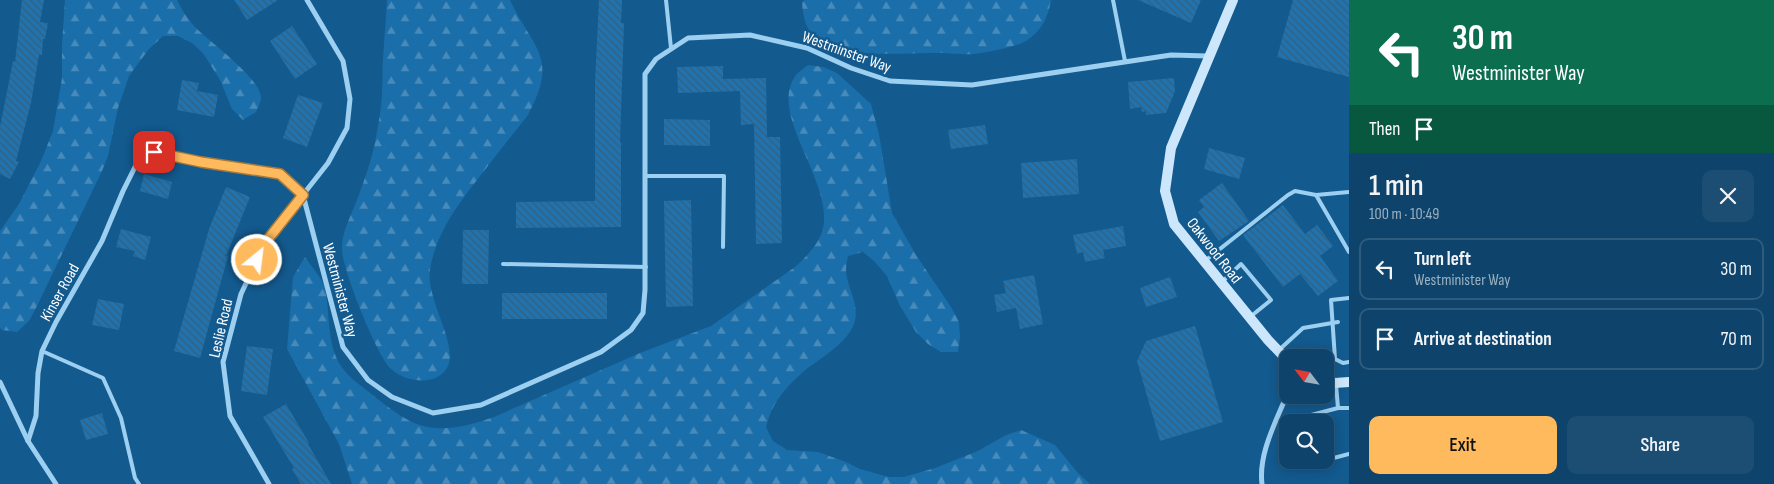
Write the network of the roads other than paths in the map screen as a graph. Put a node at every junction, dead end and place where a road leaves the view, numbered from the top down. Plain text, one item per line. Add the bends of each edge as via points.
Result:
1 (307, 0) edge
2 (666, 0) edge
3 (1113, 0) edge
4 (1233, 0) edge
5 (671, 48) junction
6 (1208, 56) junction
7 (1125, 61) junction
8 (645, 176) junction
9 (1349, 192) edge
10 (303, 195) junction
11 (1316, 195) junction
12 (723, 247) dead end
13 (1349, 252) edge
14 (1204, 261) junction
15 (503, 264) dead end
16 (646, 267) junction
17 (1221, 283) junction
18 (645, 290) joint
19 (1349, 298) edge
20 (1249, 318) junction
21 (1338, 322) dead end
22 (1333, 323) junction
23 (1340, 343) dead end
24 (1334, 344) junction
25 (42, 351) junction
26 (1278, 351) joint
27 (1349, 362) edge
28 (0, 382) edge
29 (1334, 382) edge
30 (1349, 382) edge
31 (1334, 395) edge
32 (1283, 404) edge
33 (1338, 408) junction
34 (1349, 408) edge
35 (1315, 414) edge
36 (28, 441) junction
37 (1349, 454) edge
38 (1334, 458) edge
39 (56, 484) edge
40 (139, 484) edge
41 (269, 484) edge
42 (1262, 484) edge

1 - 10 street, Leslie Road via 343,61 350,99 348,128 328,163
2 - 5 lane
3 - 7 lane
4 - 6 street, Oakwood Road
5 - 7 street, Westminster Way via 688,38 750,35 807,48 890,81 972,85
5 - 8 street, Westminster Way via 656,59 645,74
6 - 7 street, Westminster Way via 1171,55
6 - 14 street, Oakwood Road via 1171,148 1165,191 1174,224
8 - 12 lane via 724,176
8 - 16 street, Westminster Way
9 - 11 lane
10 - 18 street, Westminister Way via 343,346 368,380 392,398 433,413 481,405 601,352 631,330 642,312
10 - 25 street, Kinser Road via 280,174 154,152 138,164 102,241
10 - 41 street, Leslie Road via 265,243 241,294 223,362 230,416
11 - 13 lane
11 - 14 lane via 1295,191 1288,195
14 - 17 street, Oakwood Road
15 - 16 lane
16 - 18 street, Westminster Way
17 - 20 street, Oakwood Road
17 - 20 lane via 1241,264 1271,300
19 - 22 lane via 1331,300
20 - 26 street, Oakwood Road
21 - 22 lane
22 - 24 lane
22 - 26 lane via 1303,328
23 - 24 lane
24 - 27 lane via 1335,359
25 - 36 street, Kinser Road via 36,416
25 - 40 lane via 103,378 121,418
28 - 36 street
29 - 30 street
31 - 33 lane
32 - 42 street via 1267,445 1261,472
33 - 34 lane
33 - 35 lane
36 - 39 street
37 - 38 lane

